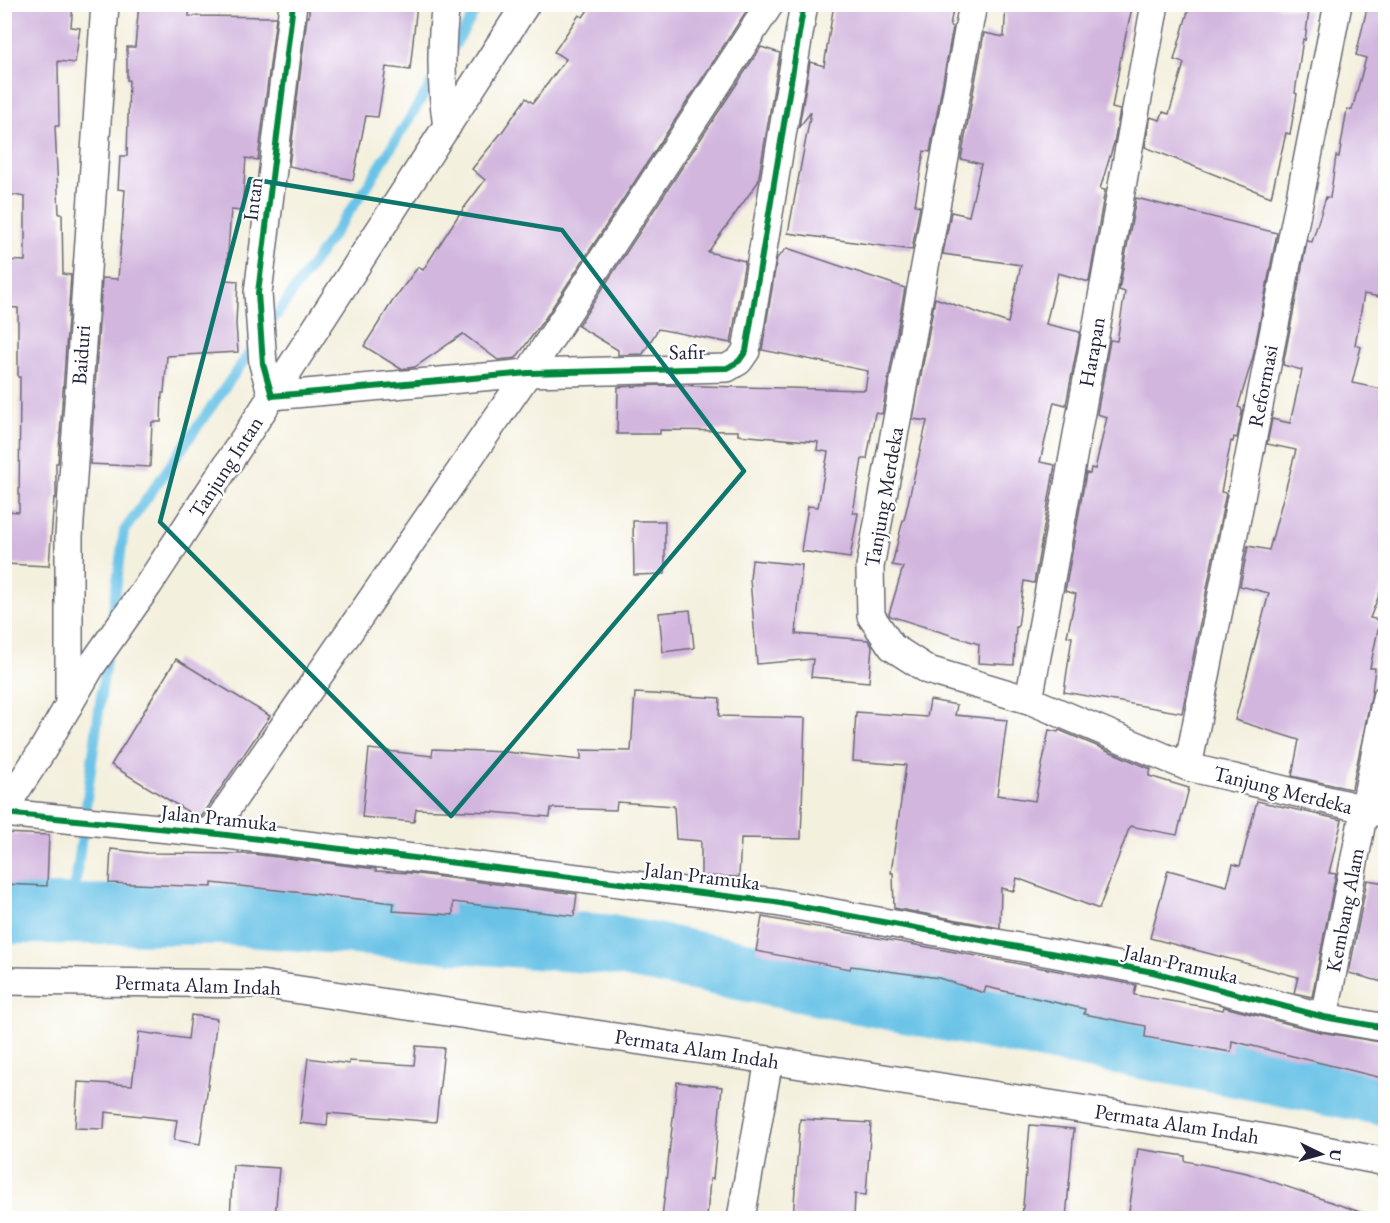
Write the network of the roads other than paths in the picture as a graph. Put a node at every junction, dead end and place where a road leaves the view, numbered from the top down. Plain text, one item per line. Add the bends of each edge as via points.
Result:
1 (105, 4) edge
2 (292, 4) edge
3 (446, 4) edge
4 (526, 4) edge
5 (770, 4) edge
6 (804, 4) edge
7 (974, 4) edge
8 (1155, 4) edge
9 (1338, 4) edge
10 (445, 114) junction
11 (528, 373) junction
12 (272, 396) junction
13 (1386, 698) edge
14 (1029, 700) junction
15 (72, 701) junction
16 (1188, 767) junction
17 (4, 811) edge
18 (1375, 812) edge
19 (210, 832) junction
20 (4, 981) edge
21 (1324, 1017) junction
22 (1386, 1028) edge
23 (769, 1060) junction
24 (1386, 1162) edge
25 (741, 1218) edge

1 - 15 street, Baiduri via 69,536
2 - 12 street, Intan via 258,294 263,364
3 - 10 street via 441,38
4 - 10 street, Tanjung Intan
5 - 11 street
6 - 11 street, Safir via 746,351 739,361 727,368
7 - 14 street, Tanjung Merdeka via 870,567 871,616 892,647 928,670
8 - 14 street, Harapan
9 - 16 street, Reformasi
10 - 12 street, Tanjung Intan
11 - 12 street, Safir
11 - 19 street
12 - 15 street, Tanjung Intan via 92,665
13 - 18 street, Kembang Alam
14 - 16 street, Tanjung Merdeka
15 - 17 street, Tanjung Intan
16 - 18 street, Tanjung Merdeka
17 - 19 street, Jalan Pramuka
18 - 21 street, Kembang Alam
19 - 21 street, Jalan Pramuka via 775,902 1153,972
20 - 23 street, Permata Alam Indah via 260,984
21 - 22 street, Jalan Pramuka
23 - 24 street, Permata Alam Indah via 1259,1137
23 - 25 street

